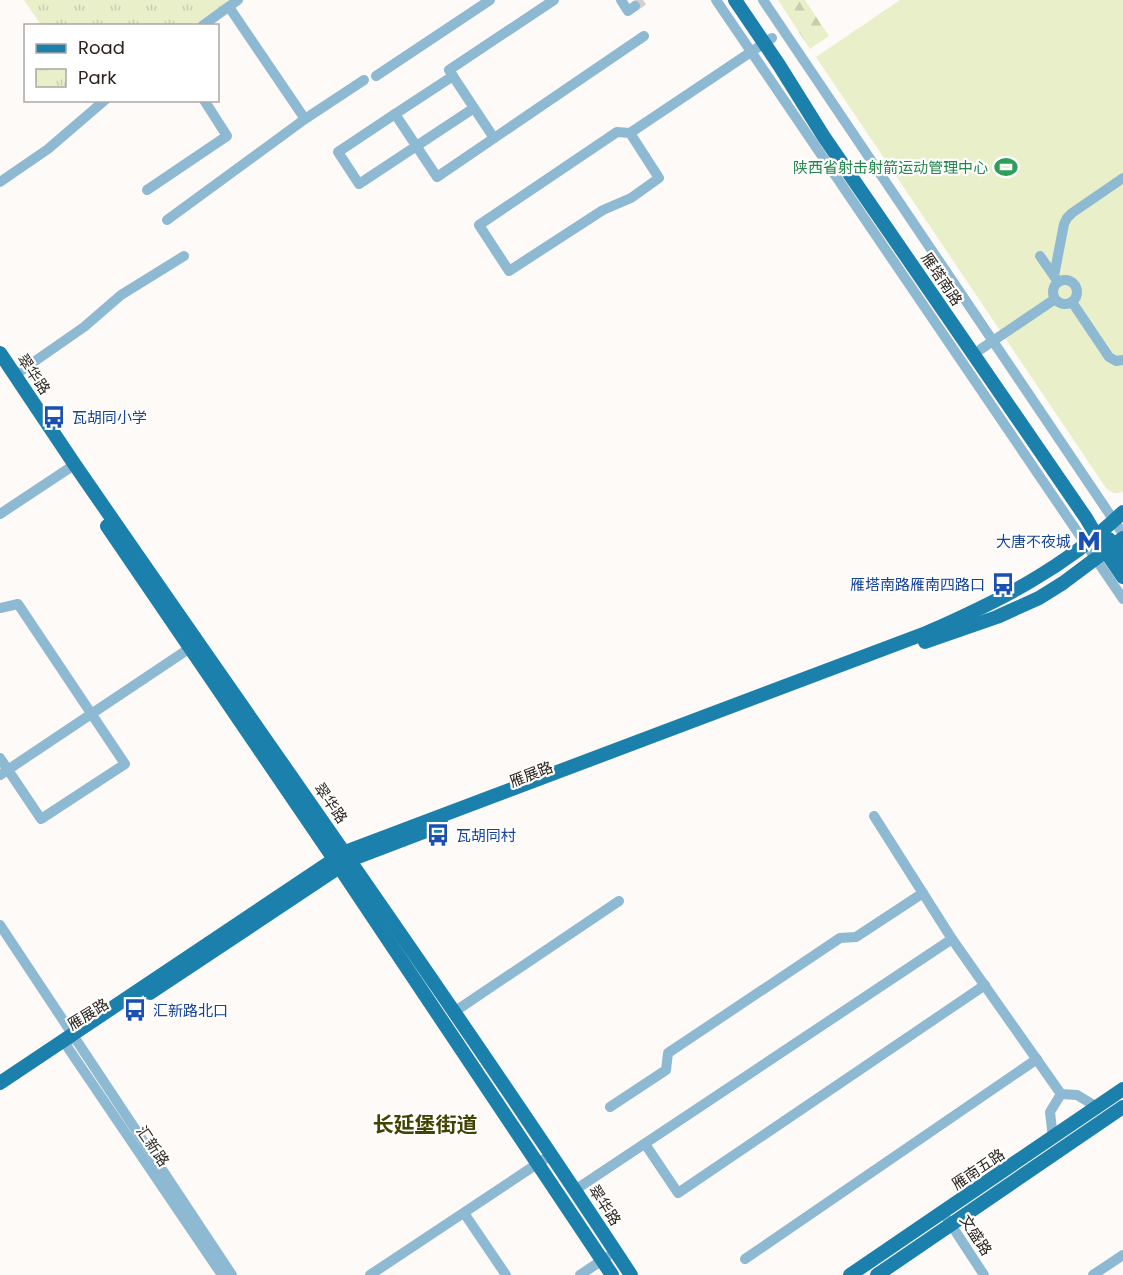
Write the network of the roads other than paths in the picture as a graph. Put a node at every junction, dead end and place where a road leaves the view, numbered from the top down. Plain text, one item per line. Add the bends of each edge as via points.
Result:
1 (238, 0) edge
2 (490, 0) edge
3 (554, 0) edge
4 (621, 0) edge
5 (716, 0) edge
6 (735, 0) edge
7 (746, 0) edge
8 (764, 1) edge
9 (635, 6) dead end
10 (229, 7) junction
11 (205, 24) edge
12 (644, 36) dead end
13 (768, 41) junction
14 (751, 52) junction
15 (376, 76) dead end
16 (453, 76) junction
17 (364, 80) dead end
18 (103, 102) edge
19 (205, 102) edge
20 (474, 108) junction
21 (395, 114) junction
22 (305, 119) junction
23 (630, 133) junction
24 (494, 138) junction
25 (417, 147) junction
26 (1123, 178) edge
27 (0, 182) edge
28 (147, 190) dead end
29 (167, 220) dead end
30 (184, 256) dead end
31 (1040, 256) dead end
32 (1056, 279) junction
33 (1055, 299) junction
34 (1072, 302) junction
35 (987, 345) junction
36 (0, 353) edge
37 (1123, 360) edge
38 (0, 367) edge
39 (15, 375) junction
40 (71, 466) junction
41 (0, 514) edge
42 (1110, 525) edge
43 (1085, 545) junction
44 (1112, 546) edge
45 (1123, 560) edge
46 (1123, 577) edge
47 (1123, 599) edge
48 (0, 608) edge
49 (190, 648) junction
50 (91, 714) junction
51 (0, 758) edge
52 (4, 772) edge
53 (874, 816) dead end
54 (342, 860) junction
55 (923, 892) junction
56 (620, 901) dead end
57 (0, 925) edge
58 (952, 939) junction
59 (985, 985) junction
60 (454, 1012) junction
61 (72, 1041) junction
62 (1037, 1059) junction
63 (0, 1083) edge
64 (0, 1089) edge
65 (1123, 1089) edge
66 (1061, 1094) junction
67 (610, 1107) dead end
68 (1097, 1107) junction
69 (1123, 1107) edge
70 (1053, 1138) junction
71 (645, 1144) junction
72 (552, 1154) junction
73 (538, 1163) junction
74 (575, 1190) junction
75 (464, 1213) junction
76 (947, 1218) junction
77 (616, 1251) junction
78 (1123, 1255) edge
79 (745, 1259) dead end
80 (602, 1260) junction
81 (222, 1275) edge
82 (232, 1275) edge
83 (370, 1275) edge
84 (506, 1275) edge
85 (580, 1275) edge
86 (612, 1275) edge
87 (632, 1275) edge
88 (850, 1275) edge
89 (877, 1275) edge
90 (984, 1275) edge
91 (1093, 1275) edge

1 - 10 street
2 - 15 street
3 - 16 street via 449,70
4 - 9 street via 628,11
5 - 14 street
6 - 13 main road, 雁塔南路
7 - 13 main road, 雁塔南路
8 - 35 street
10 - 11 street
10 - 22 street
12 - 24 street
13 - 14 street
13 - 35 main road, 雁塔南路
13 - 42 main road, 雁塔南路 via 824,136
14 - 23 street
14 - 43 street
16 - 20 street
16 - 21 street
17 - 22 street
18 - 27 street via 48,149
19 - 28 street via 227,136
20 - 24 street
20 - 25 street
21 - 25 street
21 - 25 street via 338,152 359,184
22 - 29 street
23 - 23 street via 617,132 479,225 509,271 659,178
24 - 25 street via 437,177
26 - 32 street via 1067,218
30 - 39 street via 121,295 84,327
31 - 32 street
32 - 33 street
32 - 34 street via 1075,286 1077,295
33 - 34 street via 1062,304
33 - 35 street
34 - 37 street via 1109,357
35 - 42 main road, 雁塔南路
36 - 39 main road, 翠华路
38 - 40 main road, 翠华路
39 - 40 main road, 翠华路
40 - 41 street
40 - 49 main road, 翠华路
40 - 54 main road, 翠华路
42 - 43 main road, 雁展路
42 - 44 main road, 雁塔南路
43 - 44 street
43 - 54 main road, 雁展路 via 1033,581 926,633
44 - 45 main road, 雁塔南路
44 - 46 main road, 雁塔南路
44 - 47 street
44 - 54 main road, 雁展路 via 1040,598 997,617
48 - 50 street via 18,604
49 - 50 street
49 - 54 main road, 翠华路
50 - 52 street
50 - 52 street via 124,764 41,819
51 - 52 street
53 - 55 street
54 - 60 main road, 翠华路
54 - 61 main road, 雁展路
54 - 73 main road, 翠华路
55 - 58 street
55 - 67 street via 855,937 840,938 668,1053 666,1070
56 - 60 street
57 - 61 street, 汇新路
58 - 59 street
58 - 71 street
59 - 62 street
59 - 71 street via 678,1193
60 - 72 main road, 翠华路
61 - 63 main road, 雁展路
61 - 64 main road, 雁展路
61 - 81 street, 汇新路
61 - 82 street, 汇新路
62 - 66 street
62 - 79 street
65 - 68 main road, 雁南五路
66 - 68 street via 1077,1095
66 - 70 street via 1050,1112
68 - 70 main road, 雁南五路
69 - 76 main road, 雁南五路
70 - 76 main road, 雁南五路
71 - 74 street
72 - 73 street
72 - 74 main road, 翠华路
73 - 75 street
73 - 80 main road, 翠华路
74 - 77 main road, 翠华路
75 - 83 street
75 - 84 street
76 - 88 main road, 雁南五路
76 - 89 main road, 雁南五路
76 - 90 street, 文盛路
77 - 80 street
77 - 87 main road, 翠华路
78 - 91 street
80 - 85 street
80 - 86 main road, 翠华路

